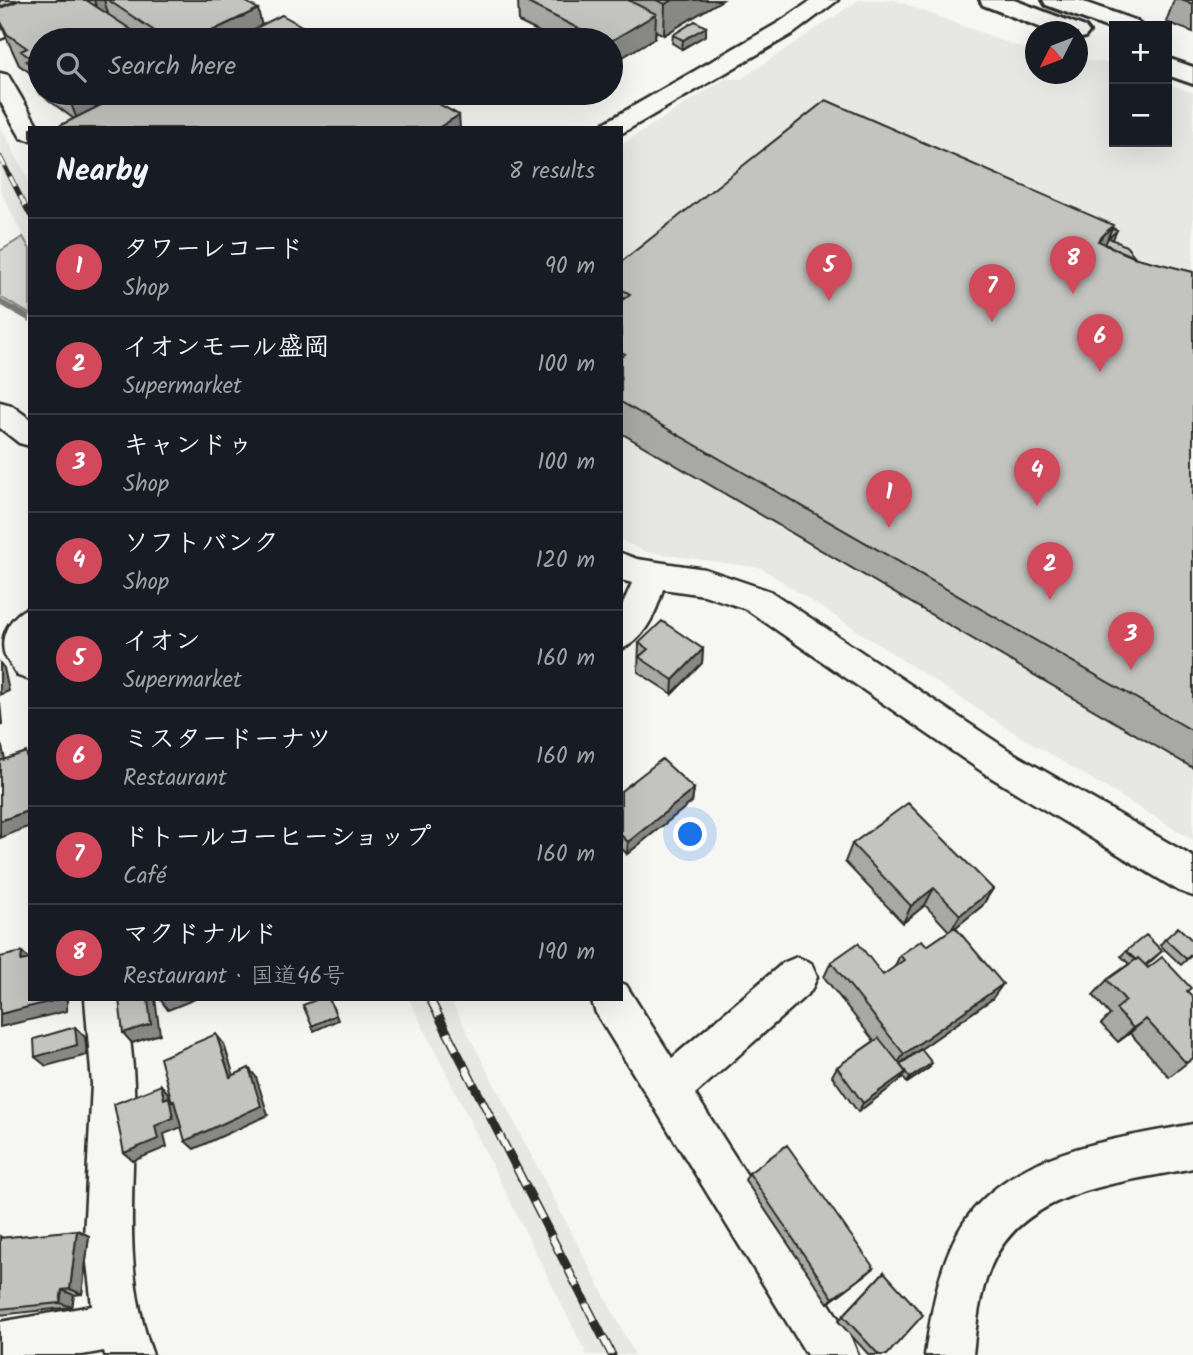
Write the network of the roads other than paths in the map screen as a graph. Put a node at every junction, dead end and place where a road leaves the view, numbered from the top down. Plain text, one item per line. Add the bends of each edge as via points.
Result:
1 (79, 0) edge
2 (827, 0) edge
3 (992, 0) edge
4 (1055, 0) edge
5 (761, 16) dead end
6 (1048, 21) edge
7 (1114, 21) edge
8 (0, 32) edge
9 (1088, 36) edge
10 (1172, 42) edge
11 (1109, 44) edge
12 (1193, 50) edge
13 (1172, 68) edge
14 (1193, 76) edge
15 (0, 80) edge
16 (591, 126) edge
17 (616, 126) edge
18 (28, 129) edge
19 (0, 414) edge
20 (28, 434) edge
21 (636, 570) edge
22 (28, 624) edge
23 (623, 632) edge
24 (28, 663) edge
25 (1193, 878) edge
26 (797, 977) dead end
27 (105, 1001) edge
28 (612, 1001) edge
29 (668, 1089) junction
30 (1193, 1146) edge
31 (124, 1340) edge
32 (0, 1346) edge
33 (834, 1355) edge
34 (949, 1355) edge

1 - 8 street
2 - 17 street
3 - 6 highway
4 - 7 highway
5 - 16 street
9 - 11 highway
10 - 12 highway
13 - 14 highway
15 - 18 street
19 - 20 street
21 - 23 street via 642,605
21 - 25 street via 705,582 758,600 1000,764
22 - 24 street via 20,651
26 - 29 street
27 - 31 street via 113,1084 107,1237
28 - 29 street
29 - 33 street
30 - 34 street via 1038,1185 1010,1204 987,1228 967,1268
31 - 32 street

